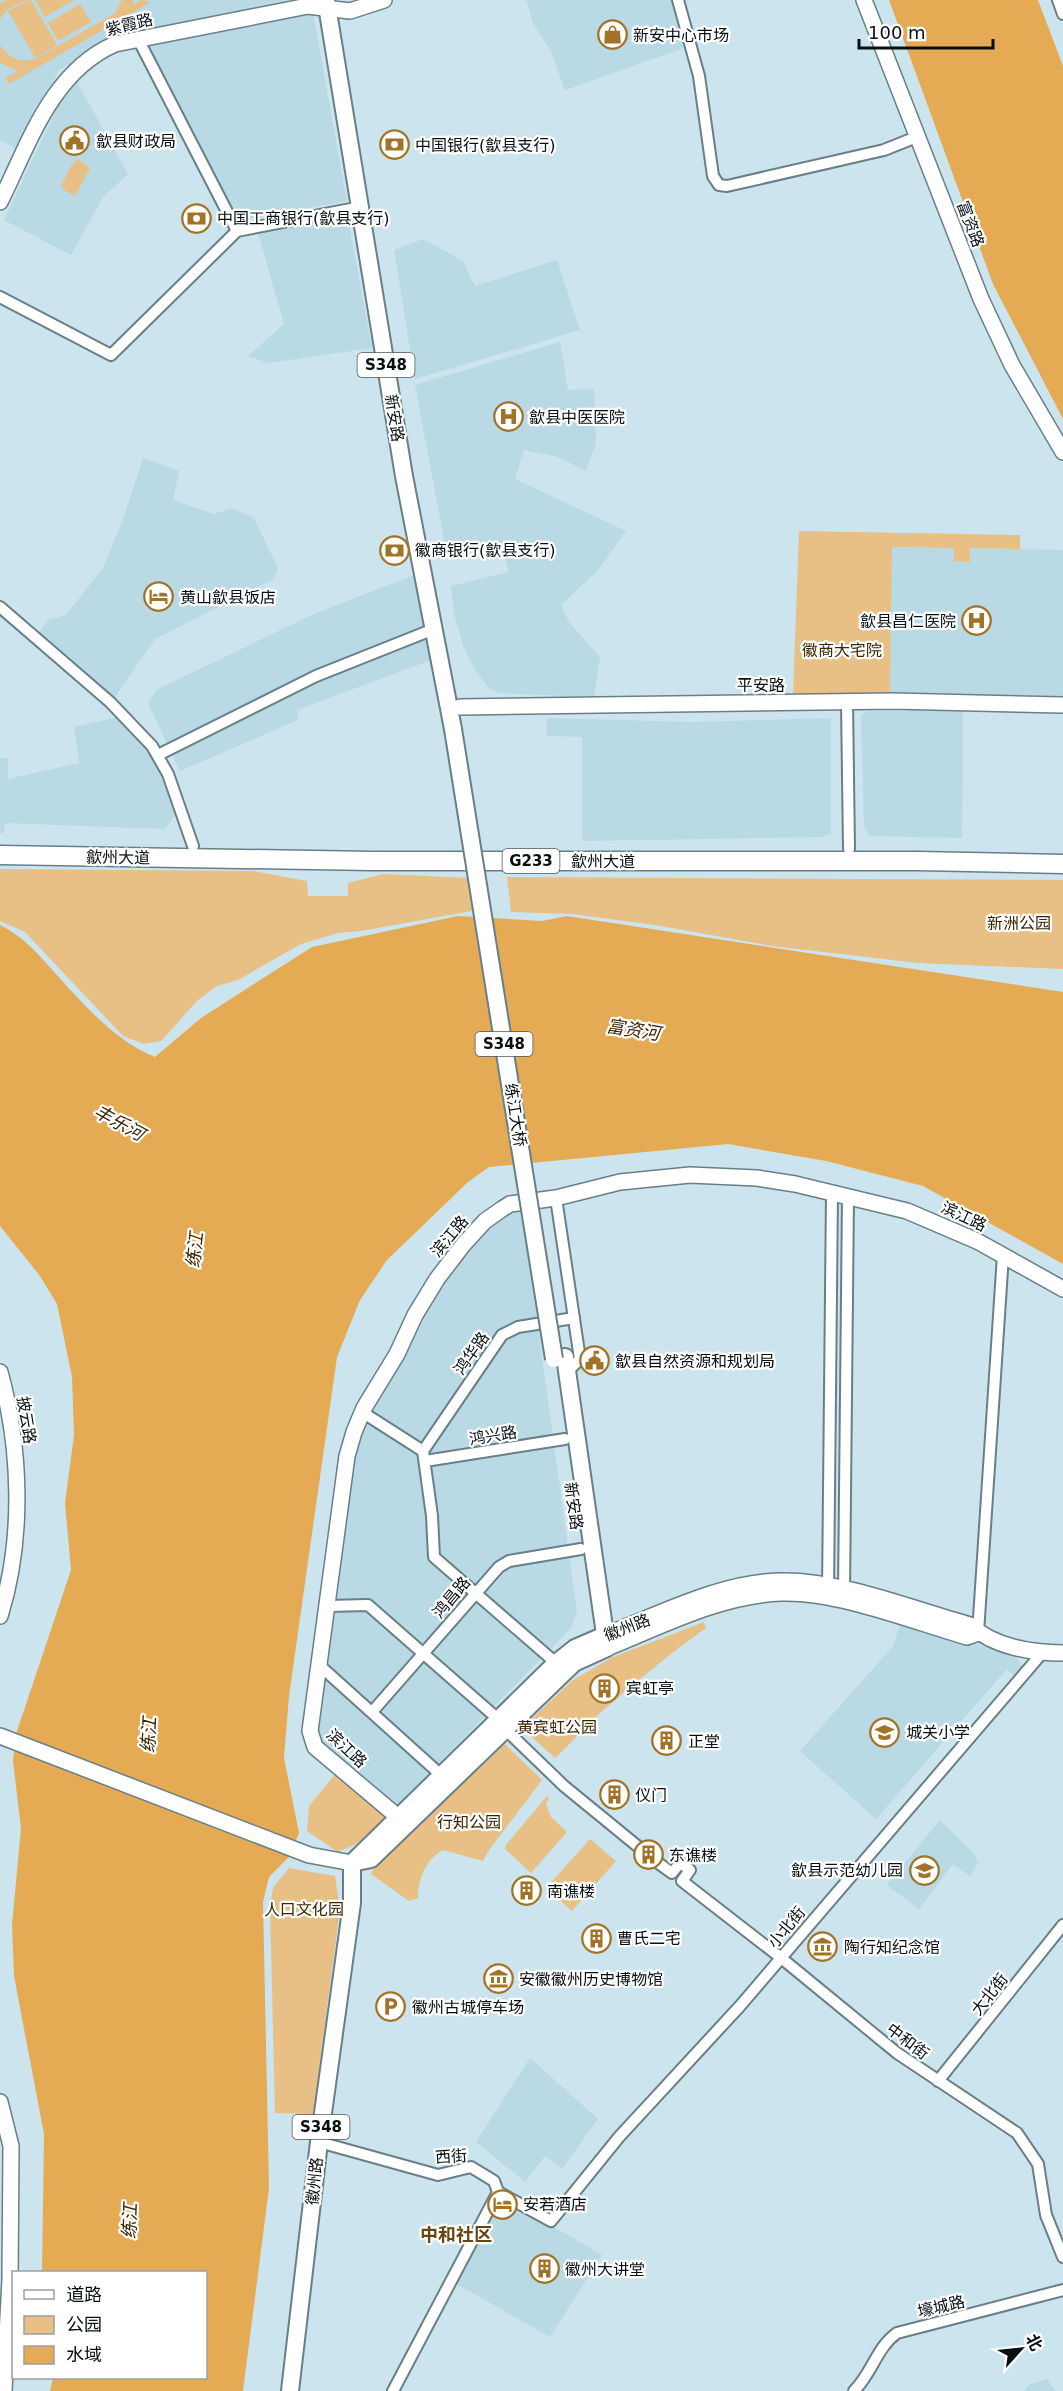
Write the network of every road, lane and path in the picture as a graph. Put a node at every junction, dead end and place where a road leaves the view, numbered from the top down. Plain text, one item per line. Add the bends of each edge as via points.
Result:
1 (384, 0) edge
2 (678, 0) edge
3 (864, 0) edge
4 (1058, 0) edge
5 (332, 4) edge
6 (1063, 14) edge
7 (138, 39) junction
8 (919, 136) junction
9 (0, 202) edge
10 (361, 207) junction
11 (237, 231) junction
12 (0, 297) edge
13 (1063, 452) edge
14 (0, 607) edge
15 (434, 629) junction
16 (847, 702) junction
17 (1063, 705) edge
18 (460, 707) junction
19 (458, 728) junction
20 (158, 755) junction
21 (0, 843) edge
22 (193, 846) junction
23 (849, 849) junction
24 (1063, 852) edge
25 (0, 855) edge
26 (1063, 864) edge
27 (832, 1193) junction
28 (848, 1197) junction
29 (556, 1198) junction
30 (1003, 1255) junction
31 (1063, 1289) edge
32 (574, 1318) junction
33 (562, 1363) junction
34 (0, 1372) edge
35 (362, 1412) junction
36 (565, 1439) junction
37 (424, 1456) junction
38 (581, 1549) junction
39 (475, 1592) junction
40 (828, 1592) junction
41 (844, 1596) junction
42 (327, 1606) junction
43 (0, 1616) edge
44 (978, 1633) junction
45 (601, 1644) junction
46 (1043, 1652) junction
47 (423, 1653) junction
48 (1063, 1653) edge
49 (556, 1663) junction
50 (318, 1664) junction
51 (372, 1712) junction
52 (502, 1724) junction
53 (0, 1736) edge
54 (441, 1775) junction
55 (398, 1817) junction
56 (641, 1849) dead end
57 (654, 1860) dead end
58 (352, 1863) junction
59 (1063, 1925) edge
60 (780, 1957) junction
61 (939, 2081) junction
62 (0, 2102) edge
63 (319, 2142) junction
64 (5, 2155) edge
65 (498, 2192) junction
66 (551, 2221) joint
67 (1063, 2257) edge
68 (1063, 2290) edge
69 (4, 2391) edge
70 (290, 2391) edge
71 (393, 2391) edge
72 (854, 2391) edge

1 - 5 street, 紫霞路 via 350,11
2 - 8 street via 699,76 713,176 718,185 884,150
3 - 8 street, 富资路
4 - 6 street
5 - 7 street, 紫霞路
5 - 10 main road, 新安路 / S348
5 - 18 main road, 新安路 / S348
7 - 9 street, 紫霞路 via 105,48 67,77 52,98
7 - 11 street
8 - 13 street, 富资路 via 990,320
10 - 11 street
10 - 15 main road, 新安路 / S348 via 402,465
11 - 12 street via 111,355
14 - 20 street via 110,702
15 - 19 main road, 新安路 / S348
15 - 20 street via 316,676
16 - 17 street, 平安路
16 - 18 street, 平安路
16 - 23 street
18 - 19 main road, 新安路 / S348
19 - 33 main road, 练江大桥 / S348, bridge
20 - 22 street
21 - 22 highway, 歙州大道 / G233
22 - 23 highway, 歙州大道 / G233
23 - 24 highway, 歙州大道 / G233
25 - 26 highway, 歙州大道 / G233
27 - 28 street, 滨江路
27 - 29 street, 滨江路 via 757,1178 690,1175 620,1182
27 - 40 street
28 - 30 street, 滨江路 via 908,1211
28 - 41 street
29 - 32 street
29 - 35 street, 滨江路 via 510,1204 485,1221 463,1245 426,1297
30 - 31 street, 滨江路
30 - 44 street
32 - 33 street via 580,1359
32 - 37 street, 鸿华路 via 518,1327 502,1335
33 - 36 main road, 新安路 / S348
33 - 45 main road, 新安路 / S348
34 - 43 street, 披云路 via 14,1436 16,1485 11,1565
35 - 37 street
35 - 42 street, 滨江路 via 347,1456
36 - 37 street, 鸿兴路
36 - 38 main road, 新安路 / S348
37 - 39 street via 434,1557
38 - 39 street, 鸿昌路 via 508,1561
38 - 45 main road, 新安路 / S348
39 - 47 street, 鸿昌路
39 - 49 street
40 - 41 street, 徽州路
40 - 45 street, 徽州路 via 741,1599
41 - 44 street, 徽州路 via 970,1625
42 - 47 street via 368,1605
42 - 50 street, 滨江路
44 - 46 street, 徽州路
45 - 49 main road, 徽州路 via 575,1648
45 - 52 main road, 徽州路
46 - 48 street, 徽州路
46 - 60 street, 小北街
47 - 51 street, 鸿昌路
47 - 52 street
49 - 52 main road, 徽州路
50 - 51 street
50 - 55 street, 滨江路 via 310,1717 312,1742
51 - 54 street
52 - 54 main road, 徽州路
52 - 56 street via 564,1786
52 - 58 main road, 徽州路 via 371,1859
53 - 58 street via 309,1855
54 - 55 main road, 徽州路
55 - 58 main road, 徽州路
57 - 60 street, 中和街 via 672,1873 680,1863 690,1870 682,1881
58 - 63 main road, 徽州路 / S348 via 352,1903
59 - 61 street, 大北街
60 - 61 street, 中和街 via 897,2053
60 - 66 street, 小北街 via 619,2137
61 - 67 street, 中和街 via 1010,2127 1030,2149 1038,2164 1046,2215
62 - 64 street via 10,2137
63 - 65 street, 西街 via 438,2175 471,2167 494,2181
63 - 70 main road, 徽州路 / S348
64 - 69 street via 10,2280
65 - 66 street, 西街
65 - 71 street
68 - 72 street, 壕城路 via 897,2333 885,2343 870,2373

